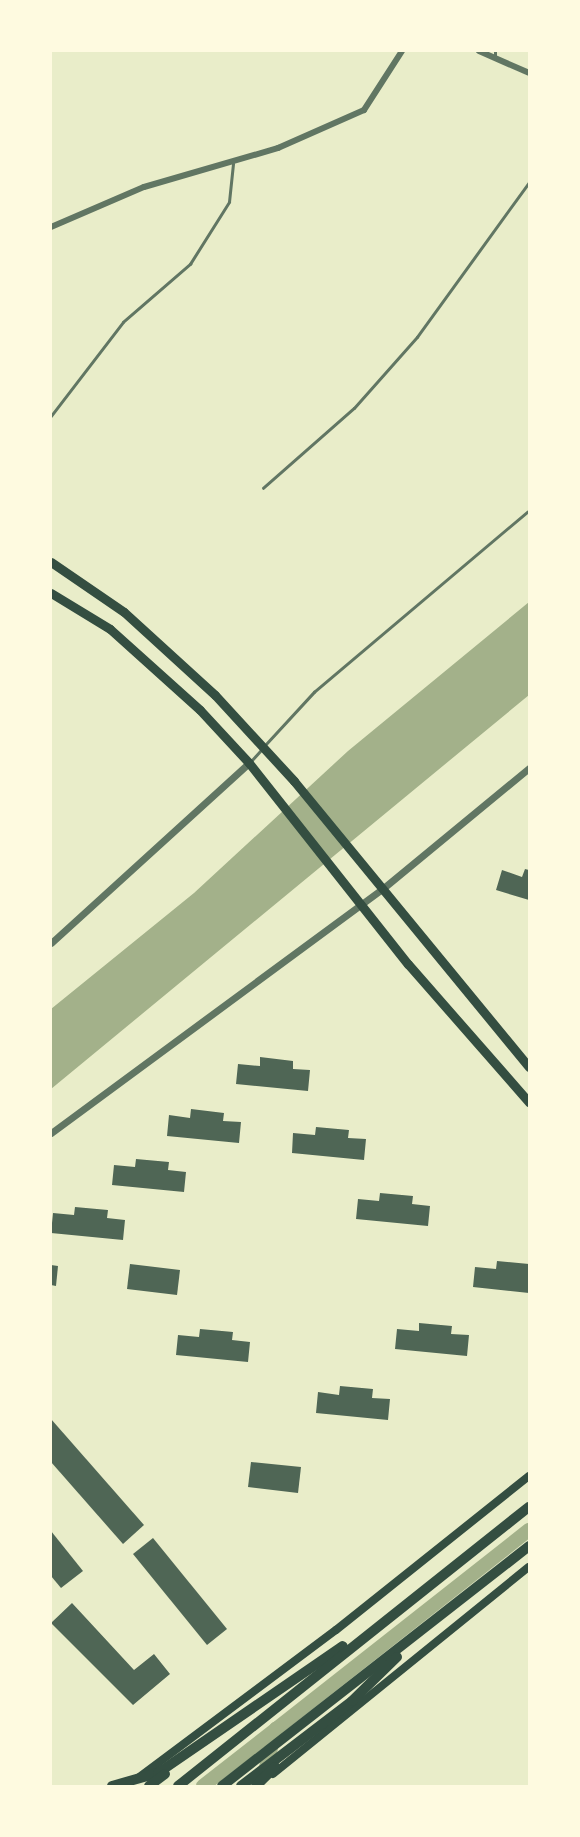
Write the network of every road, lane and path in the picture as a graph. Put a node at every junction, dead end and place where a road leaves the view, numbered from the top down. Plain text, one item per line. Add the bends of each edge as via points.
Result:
1 (402, 51) edge
2 (479, 51) edge
3 (495, 54) edge
4 (529, 73) edge
5 (233, 161) junction
6 (529, 182) edge
7 (51, 227) edge
8 (51, 416) edge
9 (262, 488) dead end
10 (527, 512) dead end
11 (51, 562) edge
12 (51, 593) edge
13 (263, 747) junction
14 (249, 763) junction
15 (529, 768) edge
16 (381, 890) junction
17 (360, 905) junction
18 (51, 943) edge
19 (529, 1067) edge
20 (529, 1102) edge
21 (51, 1133) edge
22 (529, 1476) edge
23 (529, 1507) edge
24 (529, 1546) edge
25 (529, 1567) edge
26 (406, 1601) junction
27 (445, 1610) junction
28 (215, 1735) junction
29 (298, 1744) junction
30 (112, 1786) edge
31 (127, 1786) edge
32 (149, 1786) edge
33 (178, 1786) edge
34 (222, 1786) edge
35 (241, 1786) edge
36 (256, 1786) edge

1 - 5 street via 364,110 278,148
2 - 3 street
3 - 4 street
5 - 7 street via 144,187
5 - 8 lane via 229,202 190,264 123,322
6 - 9 lane via 417,337 354,408
10 - 13 lane via 314,692
11 - 13 main road via 172,651
12 - 14 main road via 110,629 157,667
13 - 14 lane
13 - 16 main road
14 - 17 main road
14 - 18 street
15 - 16 street
16 - 17 street
16 - 19 main road
17 - 20 main road
17 - 21 street
22 - 31 main road via 336,1630
23 - 26 highway
24 - 27 highway
25 - 36 main road
26 - 28 highway
26 - 33 highway
27 - 29 highway via 352,1701
27 - 34 highway
28 - 30 highway via 158,1773
28 - 32 highway
29 - 35 highway
29 - 36 highway

